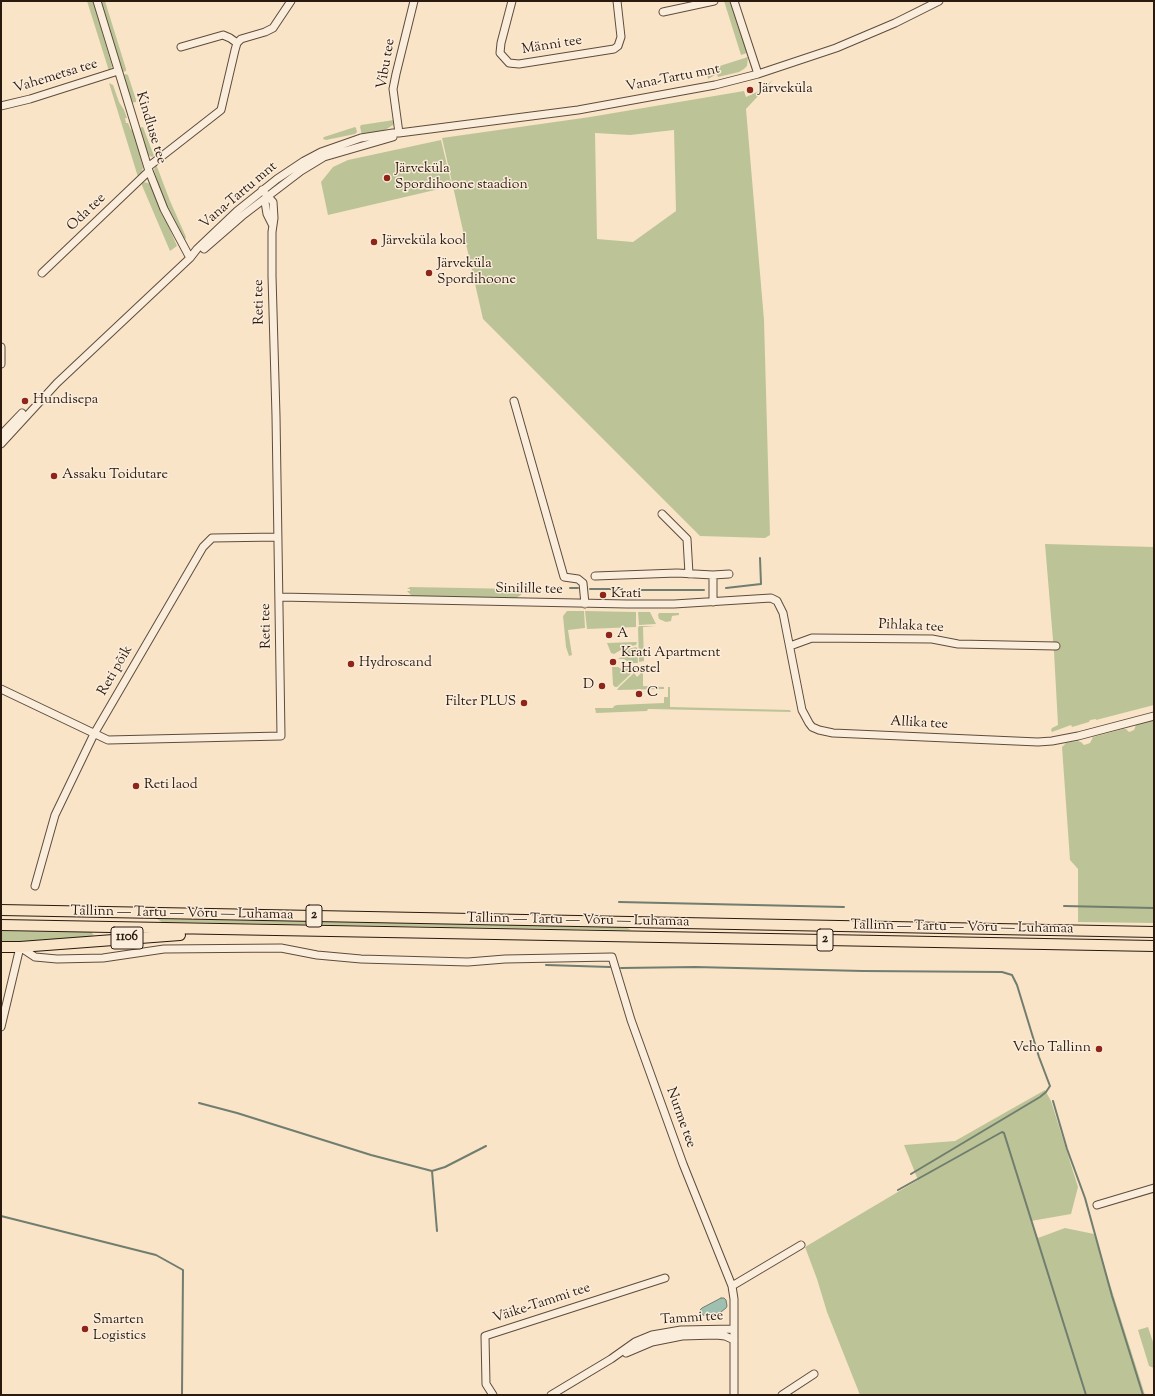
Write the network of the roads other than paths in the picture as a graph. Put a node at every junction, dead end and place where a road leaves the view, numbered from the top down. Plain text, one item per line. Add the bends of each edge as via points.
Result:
1 (97, 1) edge
2 (291, 1) edge
3 (414, 1) edge
4 (512, 1) edge
5 (617, 1) edge
6 (714, 1) edge
7 (734, 1) edge
8 (939, 1) edge
9 (663, 12) dead end
10 (237, 43) junction
11 (181, 47) dead end
12 (118, 71) junction
13 (758, 74) junction
14 (1, 106) edge
15 (399, 133) junction
16 (148, 169) junction
17 (262, 190) junction
18 (267, 196) junction
19 (190, 258) junction
20 (42, 273) dead end
21 (1, 347) edge
22 (1, 364) edge
23 (57, 382) junction
24 (514, 401) dead end
25 (1, 434) edge
26 (1, 444) edge
27 (662, 514) dead end
28 (278, 537) junction
29 (689, 574) junction
30 (729, 574) dead end
31 (713, 575) junction
32 (595, 576) dead end
33 (279, 597) junction
34 (778, 601) joint
35 (713, 602) junction
36 (585, 604) junction
37 (790, 646) junction
38 (1056, 646) dead end
39 (1, 689) edge
40 (1154, 716) edge
41 (94, 734) junction
42 (34, 886) dead end
43 (1, 910) edge
44 (1, 924) edge
45 (233, 929) junction
46 (1154, 932) edge
47 (1154, 946) edge
48 (1, 947) edge
49 (20, 947) junction
50 (1, 1027) edge
51 (1154, 1188) edge
52 (1097, 1205) dead end
53 (802, 1245) dead end
54 (665, 1278) dead end
55 (732, 1286) junction
56 (734, 1329) junction
57 (734, 1340) junction
58 (611, 1359) junction
59 (814, 1374) dead end
60 (493, 1395) edge
61 (551, 1395) edge
62 (734, 1395) edge
63 (782, 1395) edge

1 - 12 street, Kindluse tee
2 - 10 street via 273,28 241,39
3 - 15 street, Vibu tee via 394,89
4 - 5 street, Männi tee via 500,53 510,63 519,64 614,49 621,37
6 - 9 street
7 - 13 street
8 - 13 street, Vana-Tartu mnt via 836,48
10 - 11 street via 223,35
10 - 16 street, Oda tee via 222,110
12 - 14 street, Vahemetsa tee
12 - 16 street, Kindluse tee
13 - 15 street, Vana-Tartu mnt via 578,110
15 - 17 street, Vana-Tartu mnt via 361,138 320,152
15 - 18 street, Vana-Tartu mnt via 324,157
16 - 19 street, Kindluse tee via 164,209
16 - 20 street, Oda tee
17 - 18 street, Reti tee
17 - 19 street, Vana-Tartu mnt
18 - 19 street, Vana-Tartu mnt via 201,252
18 - 28 street, Reti tee via 273,202 274,218 272,224
19 - 23 street, Vana-Tartu mnt
21 - 22 street
23 - 25 street, Vana-Tartu mnt
23 - 26 street, Vana-Tartu mnt
24 - 36 street via 564,577 578,579 583,583
27 - 29 street via 687,539
28 - 33 street, Reti tee
28 - 41 street, Reti põik via 212,538 203,547
29 - 31 street
29 - 32 street
30 - 31 street
31 - 35 street
33 - 36 street, Sinilille tee
33 - 41 street, Reti tee via 280,736 108,740
34 - 35 street, Sinilille tee via 762,598
34 - 37 street, Allika tee
35 - 36 street, Sinilille tee
37 - 38 street, Pihlaka tee via 812,638 932,639 958,644
37 - 40 street, Allika tee via 802,710 812,727 826,732 1052,742
39 - 41 street, Reti tee
41 - 42 street, Reti põik via 55,815
43 - 46 highway, Tallinn — Tartu — Võru — Luhamaa / 2
44 - 45 highway, Tallinn — Tartu — Võru — Luhamaa / 2
45 - 47 highway, Tallinn — Tartu — Võru — Luhamaa / 2
45 - 49 highway, 1106 via 214,934 169,934
48 - 49 highway, 1106
49 - 50 street
49 - 55 street, Nurme tee via 35,957 57,960 103,958 164,949 281,948 317,955 376,960 468,962 612,957 631,1020 683,1164
51 - 52 street
53 - 55 street
54 - 60 street, Väike-Tammi tee via 485,1336 486,1384
55 - 56 street, Nurme tee
56 - 57 street, Nurme tee
56 - 58 street, Tammi tee via 681,1330 652,1335 635,1342
57 - 58 street, Tammi tee via 716,1335 666,1338
57 - 62 street, Nurme tee
58 - 61 street, Tammi tee
59 - 63 street

